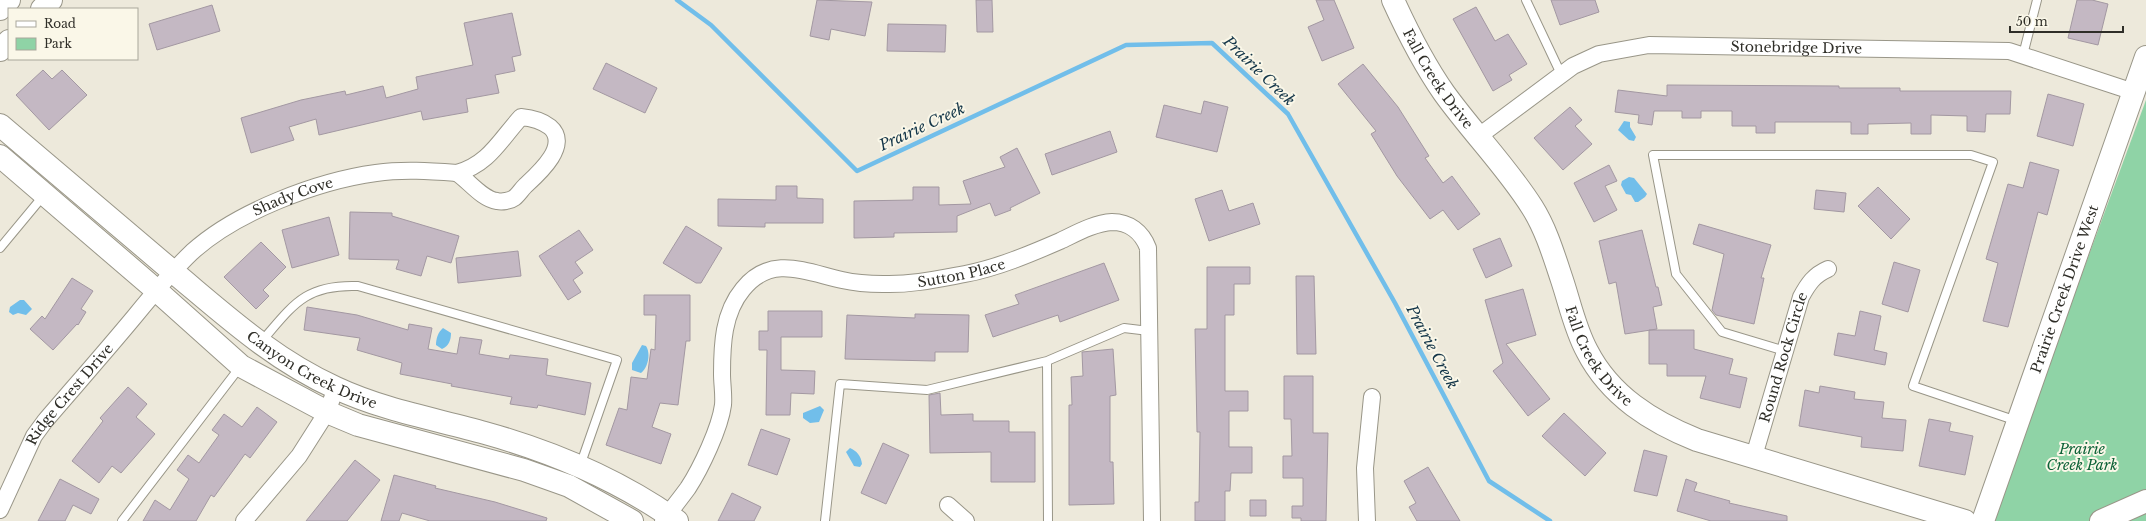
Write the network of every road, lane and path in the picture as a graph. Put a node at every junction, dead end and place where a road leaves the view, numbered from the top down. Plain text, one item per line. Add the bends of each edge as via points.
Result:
1 (9, 0) edge
2 (51, 0) edge
3 (1393, 0) edge
4 (1526, 0) edge
5 (2037, 0) edge
6 (43, 8) edge
7 (0, 10) edge
8 (8, 43) edge
9 (0, 50) edge
10 (2023, 54) junction
11 (2146, 57) edge
12 (1561, 74) junction
13 (2134, 92) junction
14 (0, 125) edge
15 (1479, 136) junction
16 (0, 156) edge
17 (457, 173) junction
18 (45, 194) junction
19 (0, 248) edge
20 (1828, 269) dead end
21 (174, 272) junction
22 (156, 290) junction
23 (1148, 331) junction
24 (260, 343) junction
25 (1785, 351) junction
26 (1047, 361) junction
27 (241, 366) junction
28 (336, 388) junction
29 (1372, 397) dead end
30 (327, 412) junction
31 (2018, 421) junction
32 (1754, 456) junction
33 (574, 476) junction
34 (2146, 501) edge
35 (948, 505) dead end
36 (0, 510) edge
37 (669, 519) edge
38 (122, 521) edge
39 (244, 521) edge
40 (632, 521) edge
41 (825, 521) edge
42 (966, 521) edge
43 (1048, 521) edge
44 (1152, 521) edge
45 (1367, 521) edge
46 (1965, 521) edge
47 (1983, 521) edge
48 (2101, 521) edge

1 - 7 street
2 - 6 street
3 - 15 street, Fall Creek Drive via 1428,70
4 - 12 lane
5 - 10 lane
8 - 9 street
10 - 12 street, Stonebridge Drive via 2009,50 1649,44 1599,54
10 - 13 street, Stonebridge Drive
11 - 13 street, Prairie Creek Drive West
12 - 15 street, Stonebridge Drive
13 - 31 street, Prairie Creek Drive West
14 - 21 street, Canyon Creek Drive
15 - 32 street, Fall Creek Drive via 1533,209 1553,253 1587,352 1618,393 1637,410 1672,430 1718,447
16 - 18 street, Canyon Creek Drive
17 - 17 street, Shady Cove via 472,169 490,155 522,117 534,118 554,131 557,137 557,146 542,169 514,198 507,201 490,200
17 - 21 street, Shady Cove via 414,170 376,173 336,181 295,195 258,210 223,229 192,252
18 - 19 lane
18 - 22 street, Canyon Creek Drive
20 - 25 street, Round Rock Circle via 1817,273 1801,297
21 - 22 street, Shady Cove
21 - 24 street, Canyon Creek Drive via 244,333
22 - 27 street, Canyon Creek Drive
22 - 36 street, Ridge Crest Drive via 34,436
23 - 26 lane via 1124,328
23 - 37 street, Sutton Place via 1148,248 1139,232 1126,224 1111,222 988,268 910,284 841,280 806,269 784,268 763,271 743,288 724,326 723,405 703,459
23 - 44 street, Sutton Place
24 - 28 street, Canyon Creek Drive via 293,366
24 - 33 lane via 302,297 320,289 339,285 352,286 617,360
25 - 31 lane via 1722,332 1676,274 1653,155 1971,155 1992,162 1913,386
25 - 32 street, Round Rock Circle
26 - 41 lane via 927,390 840,384
26 - 43 lane
27 - 30 street, Canyon Creek Drive
27 - 38 lane
28 - 30 street
28 - 33 street, Canyon Creek Drive via 378,404 487,433
29 - 45 street via 1365,468
30 - 33 street, Canyon Creek Drive via 358,425 524,470
30 - 39 street via 299,456
31 - 47 street, Prairie Creek Drive West
32 - 46 street, Fall Creek Drive
33 - 37 street, Canyon Creek Drive via 635,494
33 - 40 street, Canyon Creek Drive
34 - 48 street
35 - 42 street

